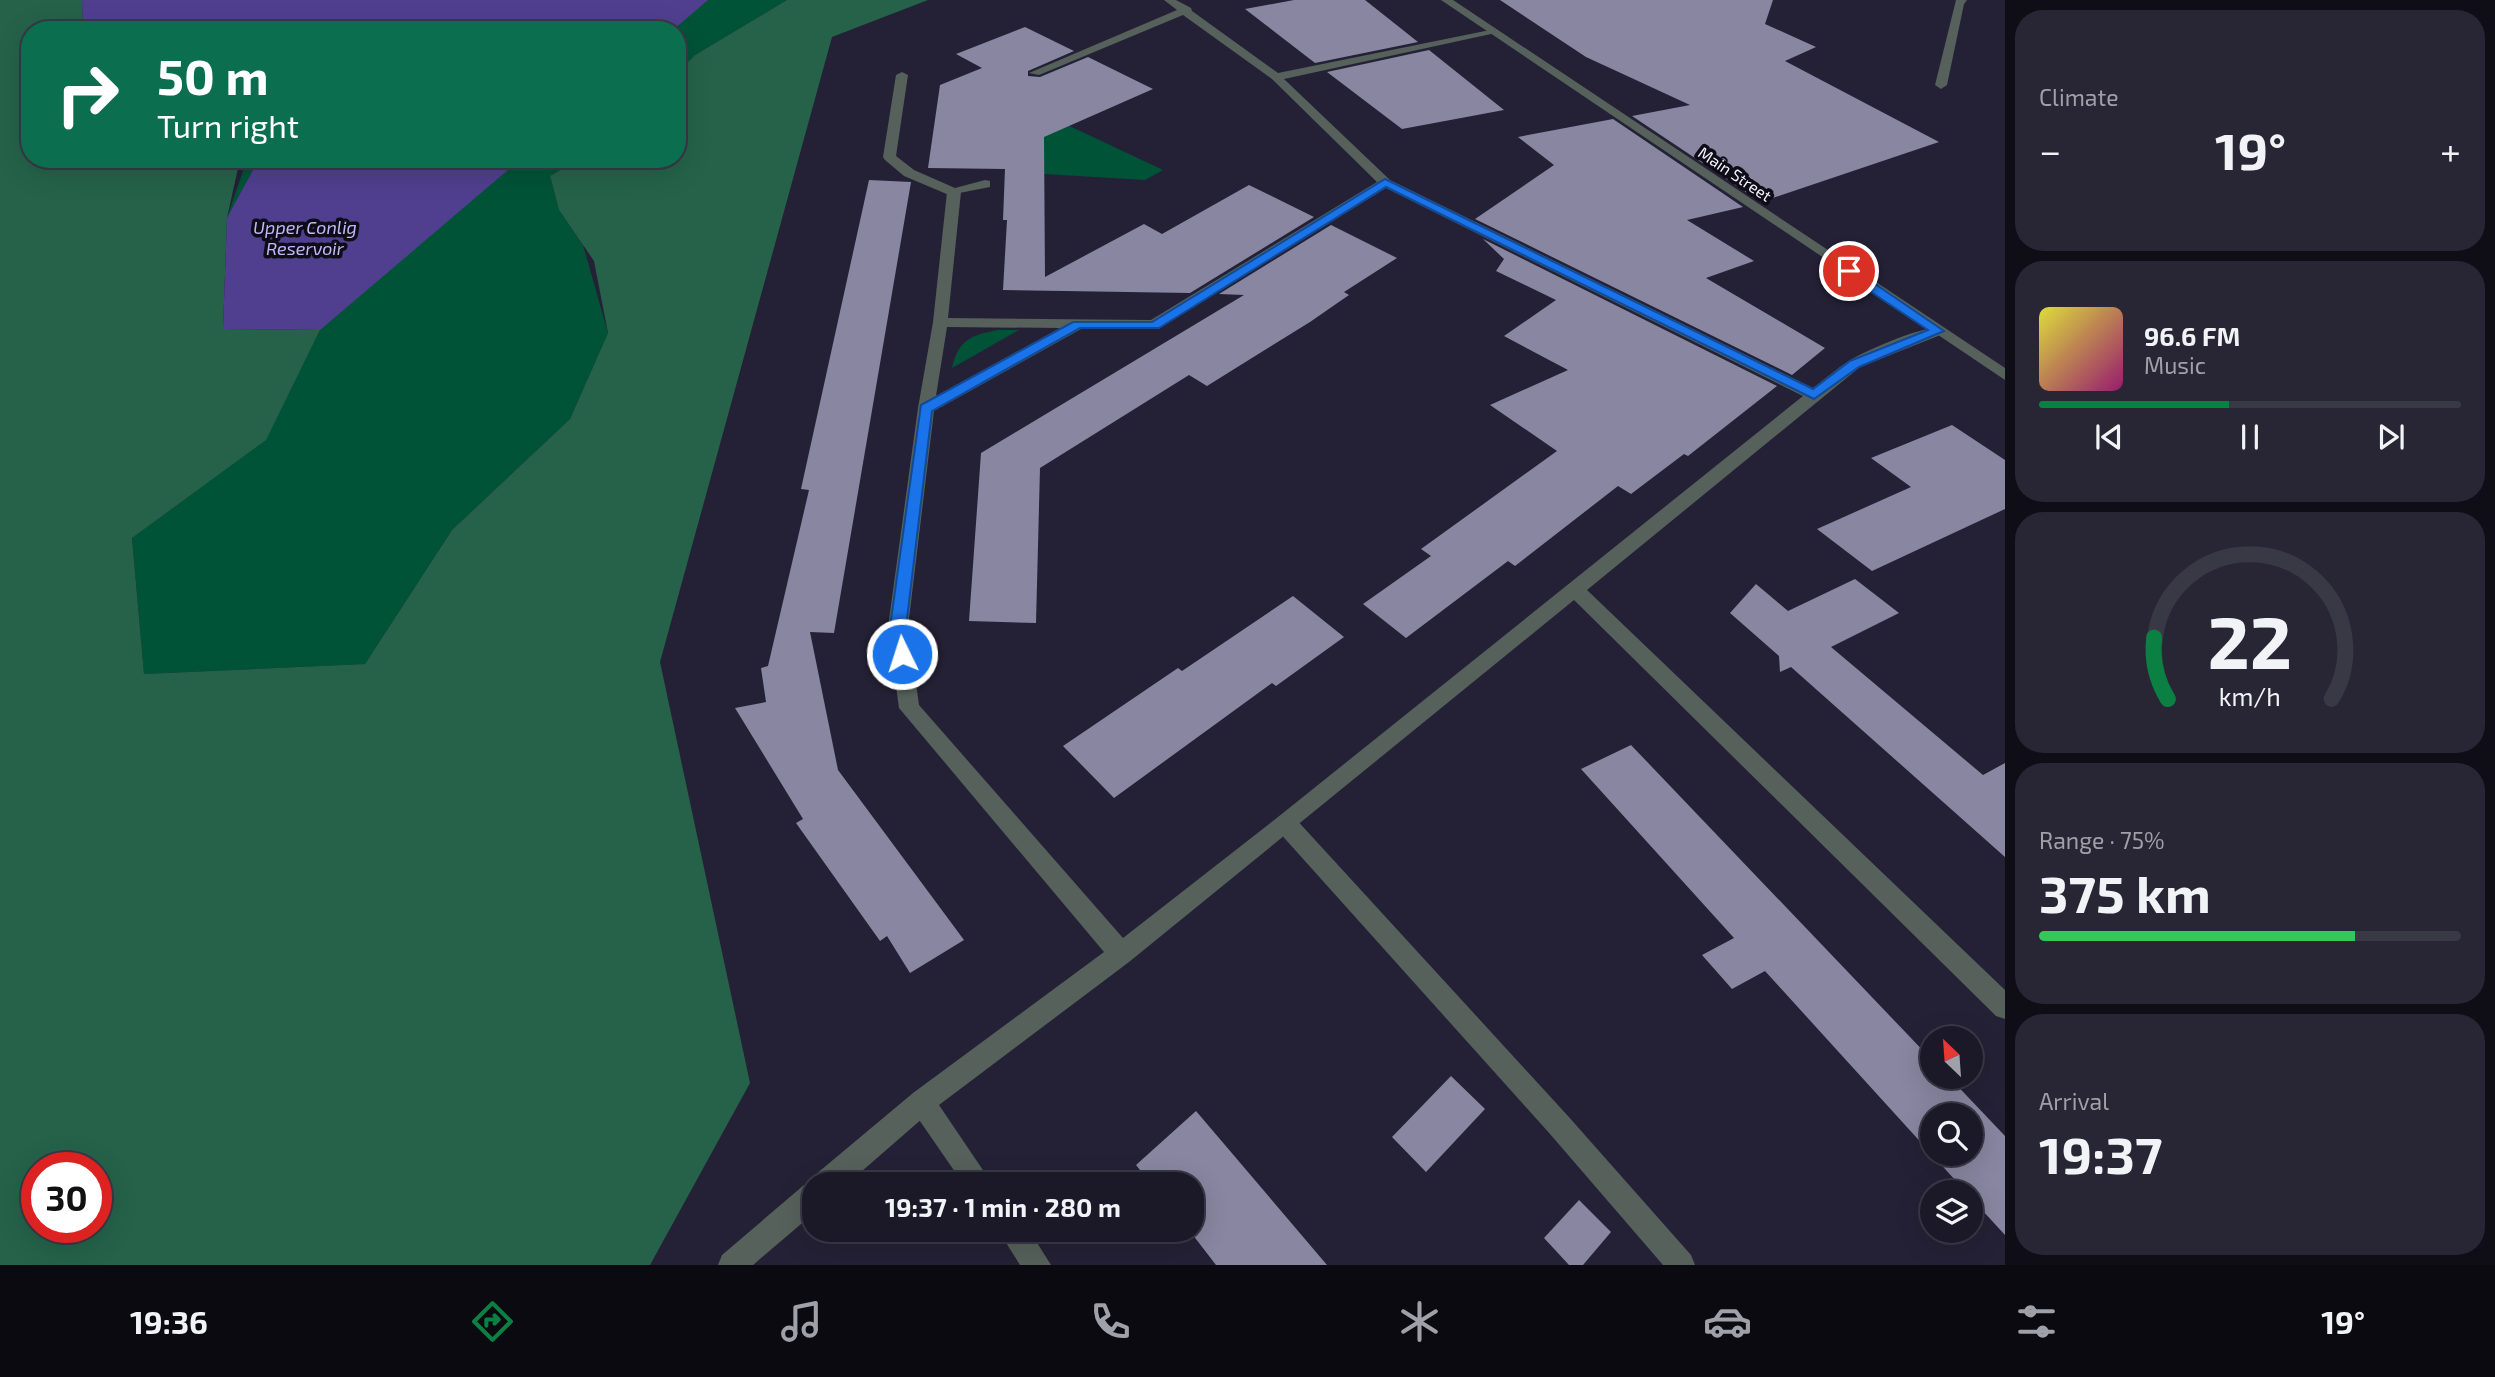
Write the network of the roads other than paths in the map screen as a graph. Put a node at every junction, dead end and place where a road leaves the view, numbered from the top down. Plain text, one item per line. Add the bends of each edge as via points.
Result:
1 (1169, 0) edge
2 (1446, 0) edge
3 (1962, 0) edge
4 (1187, 10) junction
5 (1491, 31) junction
6 (1035, 74) dead end
7 (902, 75) dead end
8 (1276, 77) junction
9 (1941, 85) dead end
10 (1385, 183) junction
11 (985, 184) dead end
12 (954, 192) junction
13 (940, 322) junction
14 (1077, 324) junction
15 (1938, 331) junction
16 (2005, 375) edge
17 (1814, 395) junction
18 (926, 408) junction
19 (1574, 589) junction
20 (1286, 824) junction
21 (1121, 954) junction
22 (2005, 1007) edge
23 (922, 1102) junction
24 (840, 1172) edge
25 (972, 1172) edge
26 (802, 1205) edge
27 (1021, 1242) edge
28 (732, 1265) edge
29 (1037, 1265) edge
30 (1681, 1265) edge

1 - 4 street
2 - 5 street, Main Street
3 - 9 street
4 - 6 street
4 - 8 street
5 - 8 street
5 - 15 street, Main Street
7 - 12 street via 889,157 909,173
8 - 10 street
10 - 14 street via 1154,325
10 - 17 street
11 - 12 street
12 - 13 street
13 - 14 street
13 - 18 street
14 - 18 street
15 - 16 street, Main Street
15 - 17 street via 1855,364
17 - 19 street
18 - 21 street via 898,627 909,708
19 - 20 street
19 - 22 street
20 - 21 street
20 - 30 street
21 - 23 street
23 - 24 street
23 - 25 street
26 - 28 street
27 - 29 street

